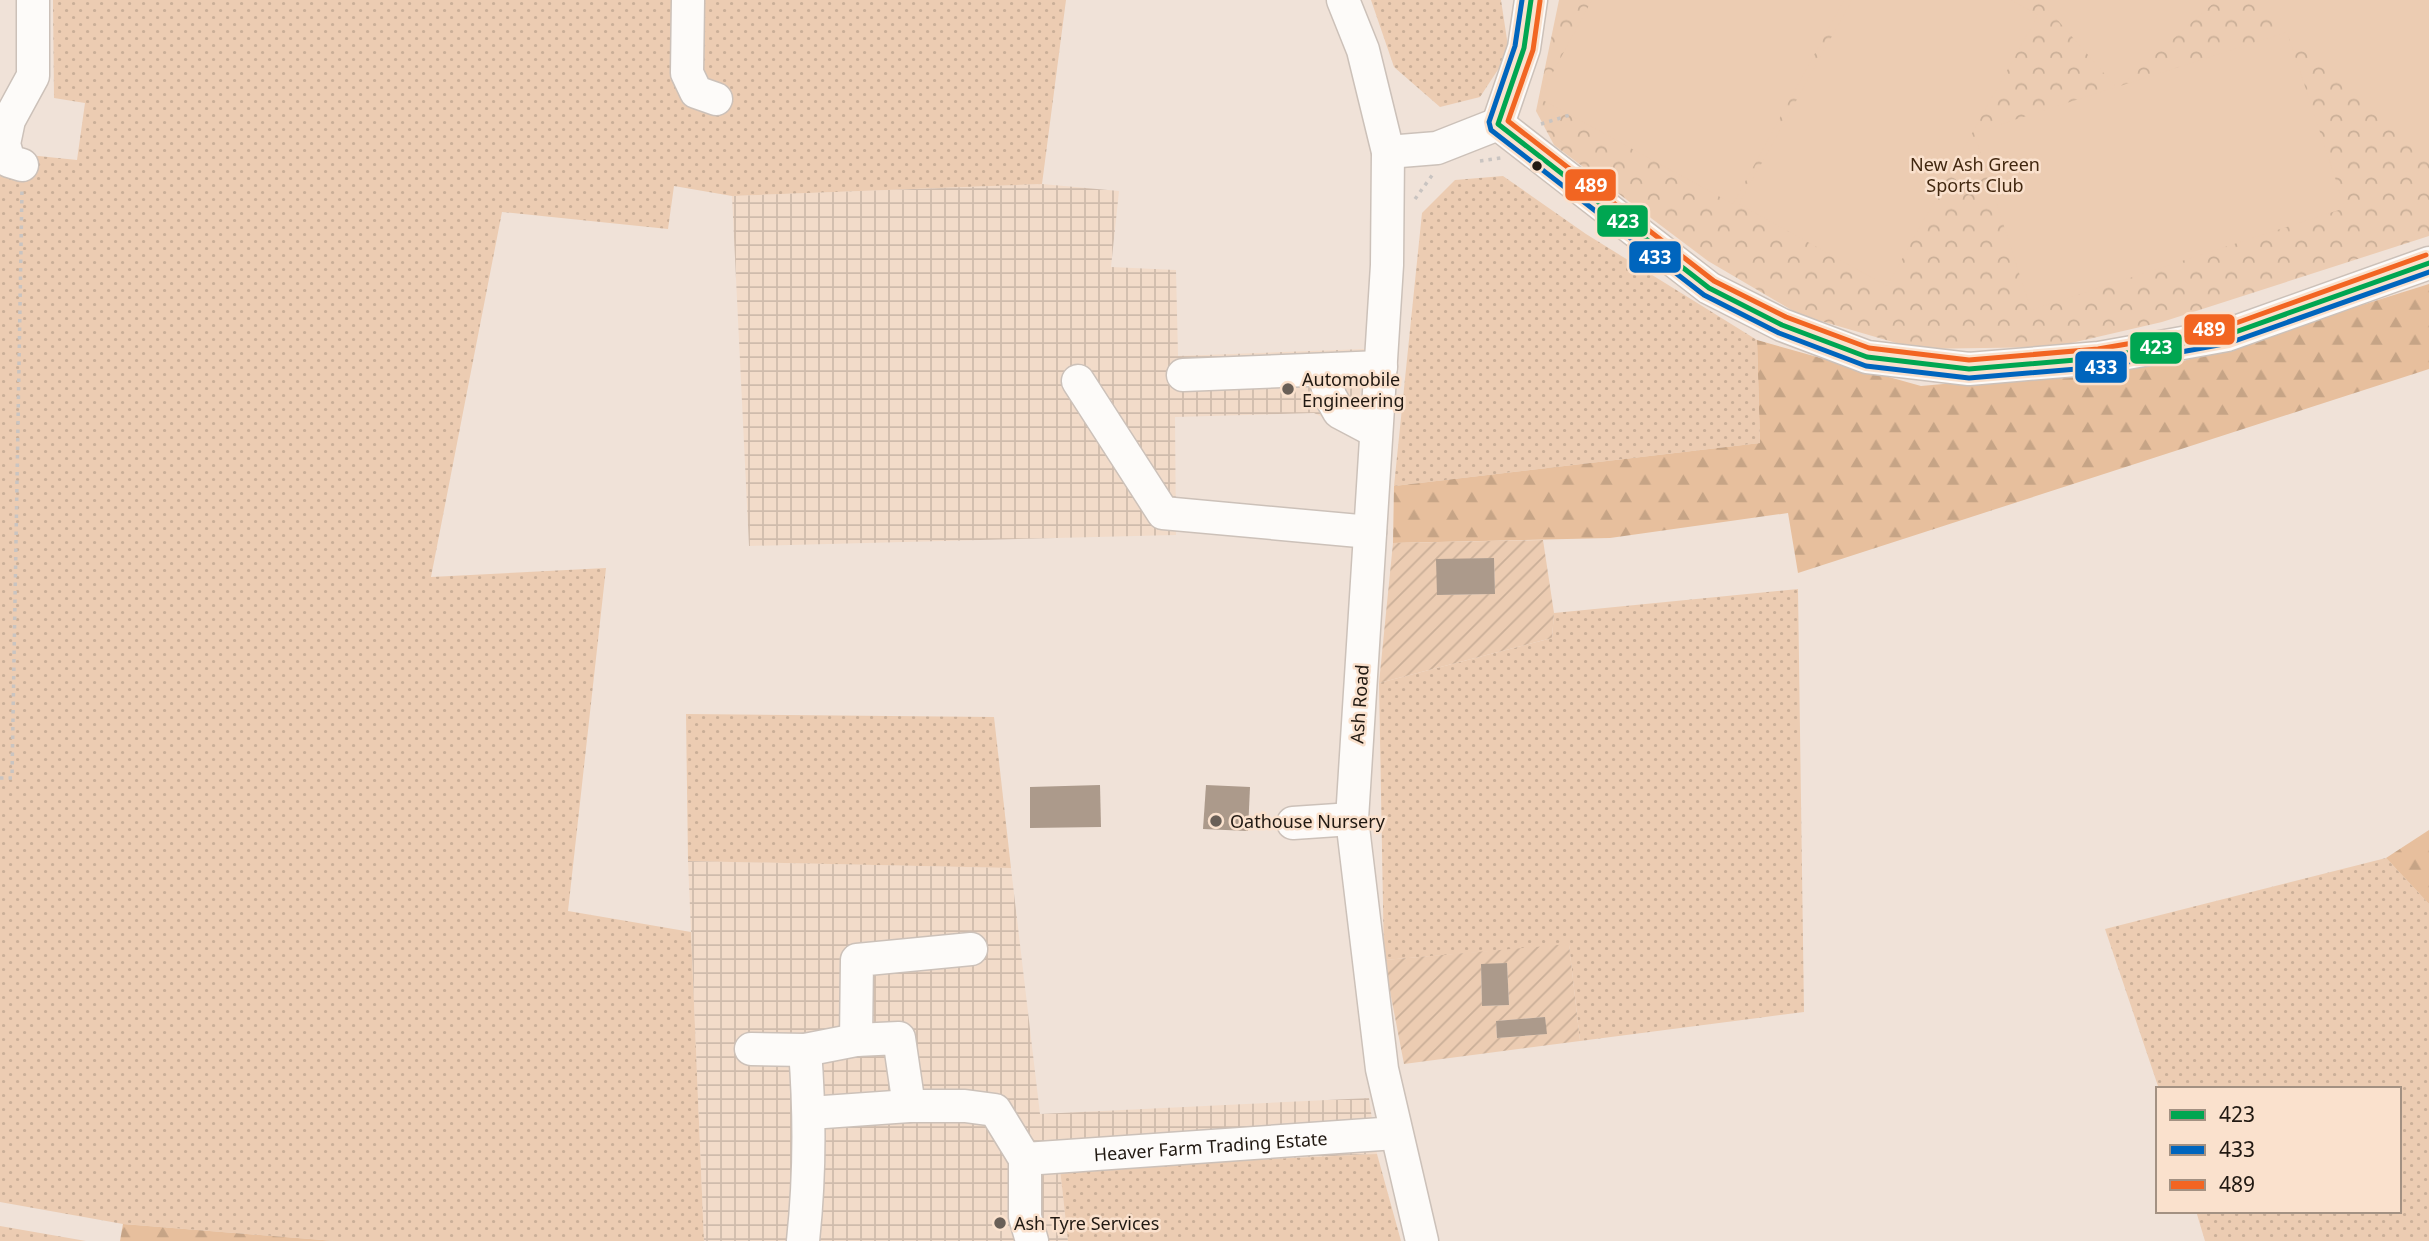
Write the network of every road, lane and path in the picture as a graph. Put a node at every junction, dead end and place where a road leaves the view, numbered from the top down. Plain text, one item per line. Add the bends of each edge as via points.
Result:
1 (33, 0) edge
2 (688, 0) edge
3 (1343, 0) edge
4 (1531, 0) edge
5 (716, 99) dead end
6 (1498, 124) junction
7 (1388, 152) junction
8 (1507, 158) dead end
9 (1472, 162) dead end
10 (22, 165) joint
11 (1442, 169) dead end
12 (1412, 210) dead end
13 (2429, 262) edge
14 (1381, 367) junction
15 (1323, 370) junction
16 (1183, 375) dead end
17 (1078, 381) dead end
18 (1375, 431) junction
19 (1370, 532) junction
20 (0, 778) edge
21 (1352, 819) junction
22 (1293, 823) dead end
23 (971, 949) dead end
24 (856, 1040) junction
25 (751, 1049) dead end
26 (804, 1050) junction
27 (909, 1106) junction
28 (810, 1113) junction
29 (1396, 1133) junction
30 (1025, 1159) junction
31 (803, 1241) edge
32 (1032, 1241) edge
33 (1422, 1241) edge

1 - 10 street via 33,76 9,120 4,144 9,161
2 - 5 street via 689,80 696,92
3 - 7 street, Ash Road via 1363,50
4 - 6 street via 1524,48
6 - 7 street via 1437,148
6 - 13 street via 1709,288 1782,325 1867,357 1969,369 2099,358 2227,335
7 - 14 street, Ash Road
8 - 9 path
10 - 20 path via 12,778
11 - 12 path via 1416,197
14 - 15 street
14 - 18 street, Ash Road
15 - 16 street
15 - 18 street via 1339,412
17 - 19 street via 1163,513
18 - 19 street, Ash Road
19 - 21 street, Ash Road
21 - 22 street
21 - 29 street, Ash Road via 1382,1069
23 - 24 street via 857,960
24 - 26 street
24 - 27 street via 898,1038
25 - 26 street
26 - 28 street
27 - 28 street
27 - 30 street via 995,1110
28 - 31 street
29 - 30 street, Heaver Farm Trading Estate
29 - 33 street, Ash Road
30 - 32 street via 1025,1217

